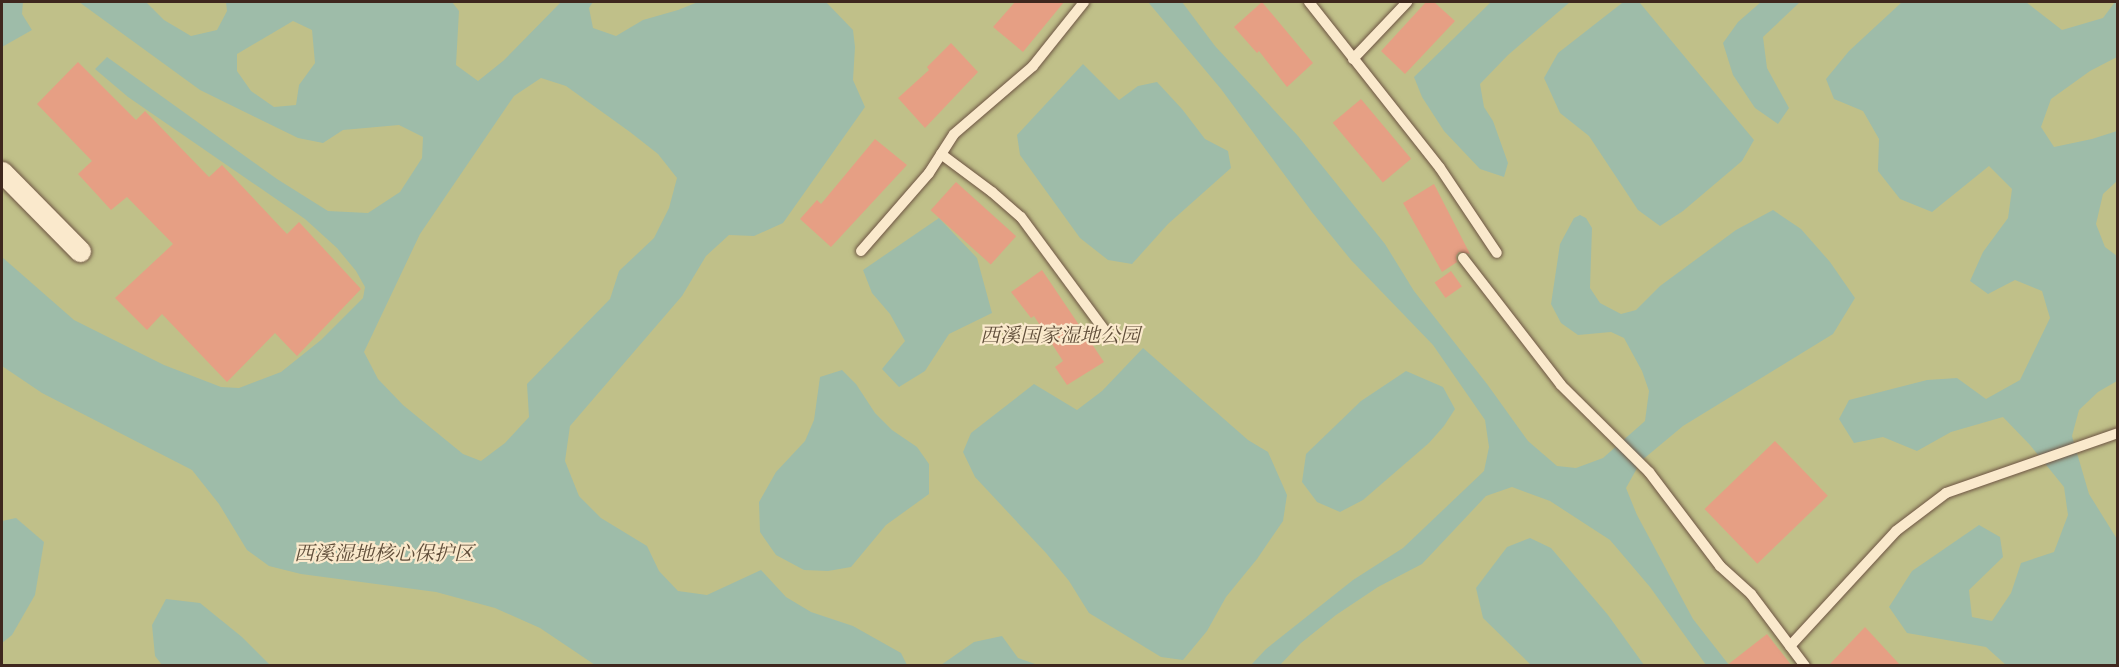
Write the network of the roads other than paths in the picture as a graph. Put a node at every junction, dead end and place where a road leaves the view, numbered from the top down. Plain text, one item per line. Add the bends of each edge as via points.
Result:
1 (1084, 2) edge
2 (1309, 2) edge
3 (1407, 2) edge
4 (1353, 59) junction
5 (941, 154) junction
6 (2, 172) edge
7 (80, 251) dead end
8 (861, 251) dead end
9 (1497, 253) dead end
10 (1463, 258) dead end
11 (1105, 331) dead end
12 (2118, 433) edge
13 (1790, 646) junction
14 (1805, 666) edge

1 - 5 lane via 1033,66 954,134
2 - 4 lane
3 - 4 lane
4 - 9 lane via 1440,168
5 - 8 lane
5 - 11 lane via 1022,217
6 - 7 street
10 - 13 lane via 1561,386 1649,472 1720,566 1751,594
12 - 13 lane via 1946,494 1896,531
13 - 14 lane

